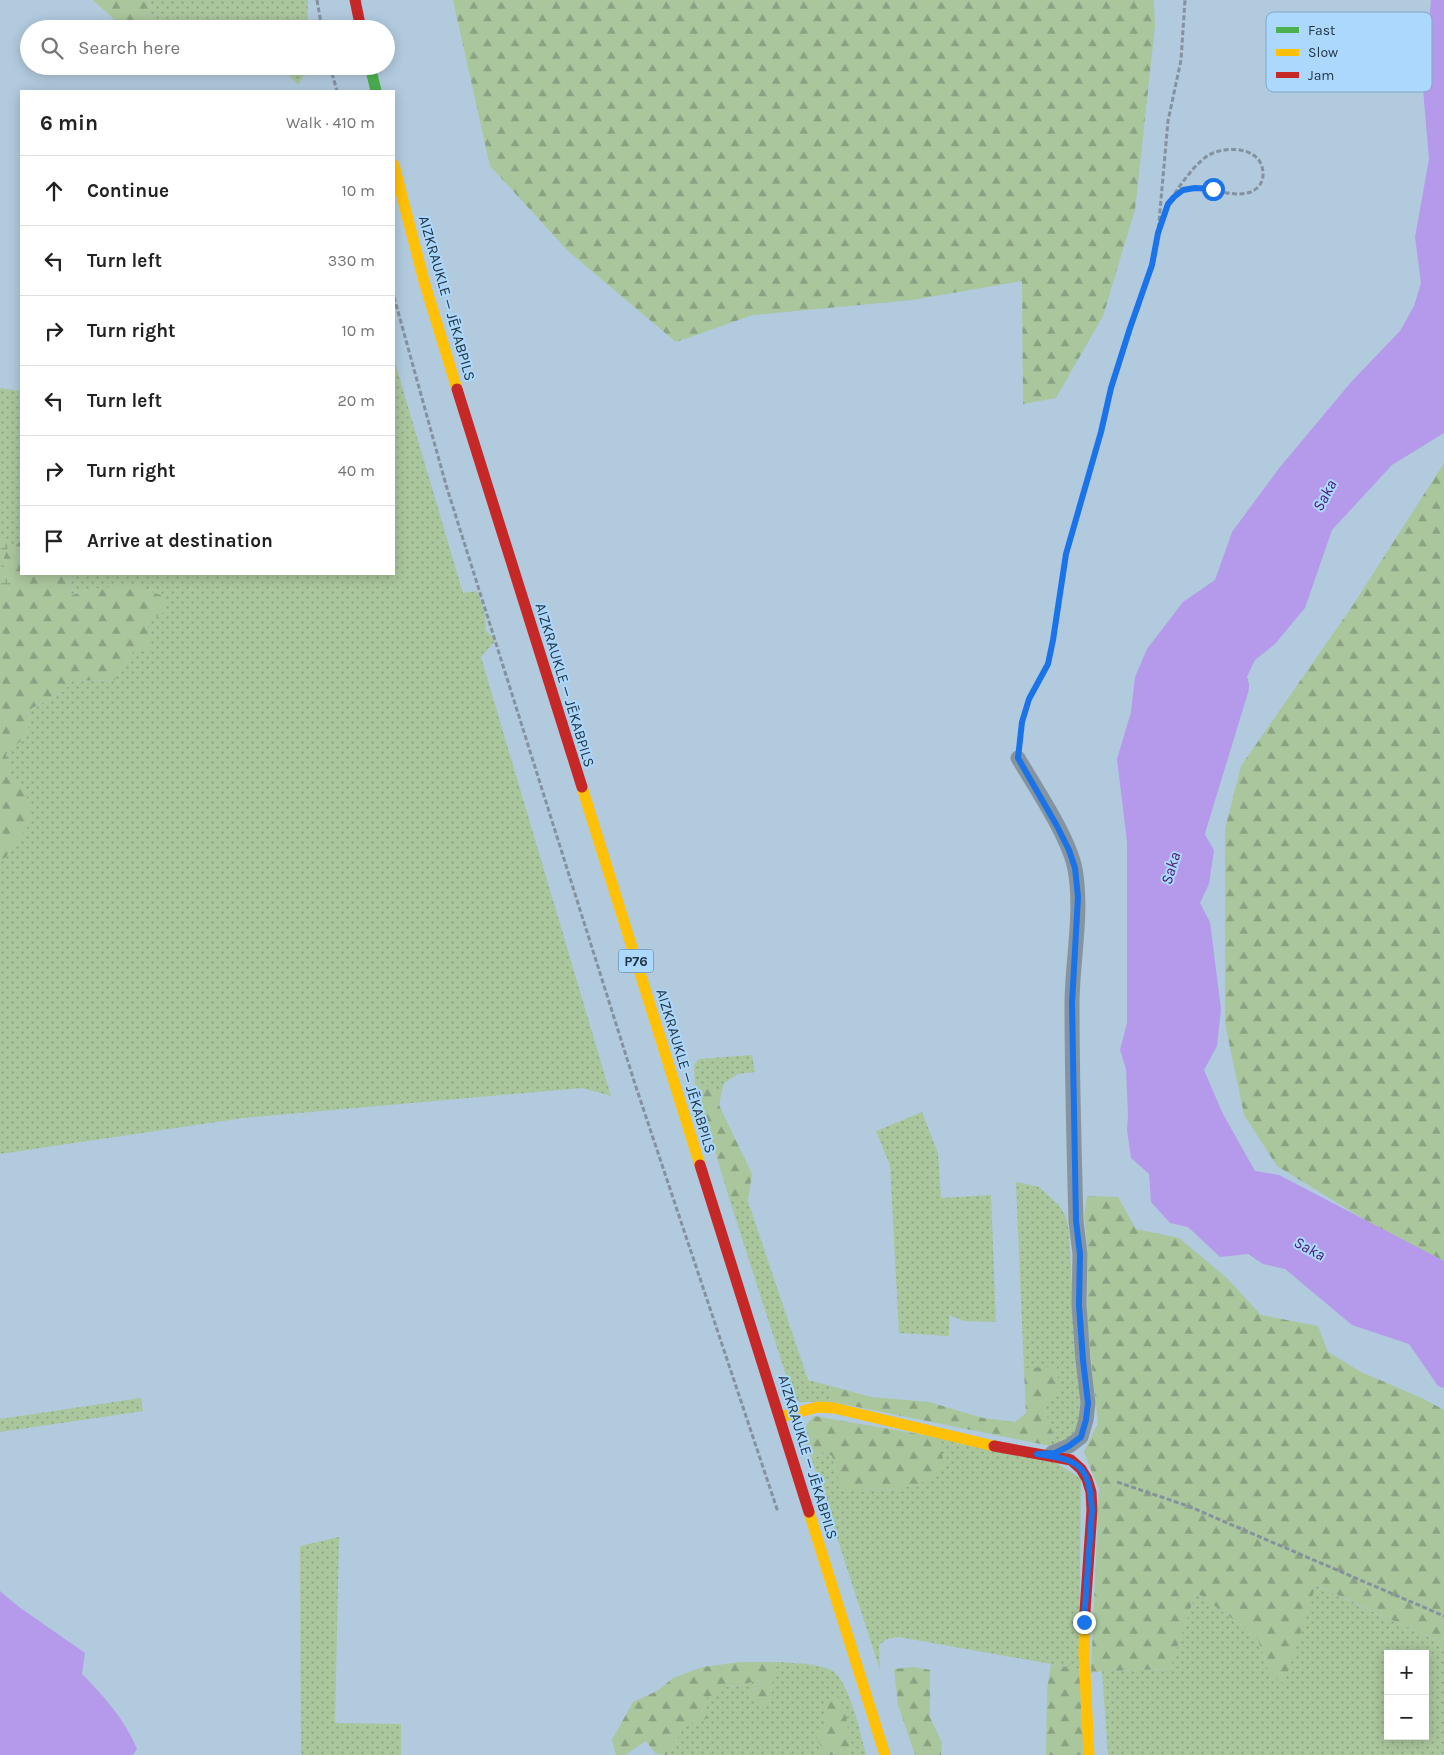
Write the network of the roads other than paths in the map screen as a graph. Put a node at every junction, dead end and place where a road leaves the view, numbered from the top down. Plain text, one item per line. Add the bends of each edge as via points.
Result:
1 (355, 0) edge
2 (359, 20) edge
3 (372, 75) edge
4 (376, 90) edge
5 (395, 169) edge
6 (1018, 758) road end
7 (780, 1417) junction
8 (1037, 1454) junction
9 (885, 1755) edge
10 (1089, 1755) edge

1 - 2 main road
3 - 4 main road
5 - 7 main road, AIZKRAUKLE — JĒKABPILS / P76 via 424,281
6 - 8 lane via 1069,850 1075,868 1078,897 1072,1003 1076,1221 1080,1254 1079,1305 1088,1403 1081,1437 1055,1453
7 - 8 main road via 818,1407 834,1408
7 - 9 main road, AIZKRAUKLE — JĒKABPILS / P76
8 - 10 main road via 1071,1460 1081,1469 1091,1492 1084,1622

